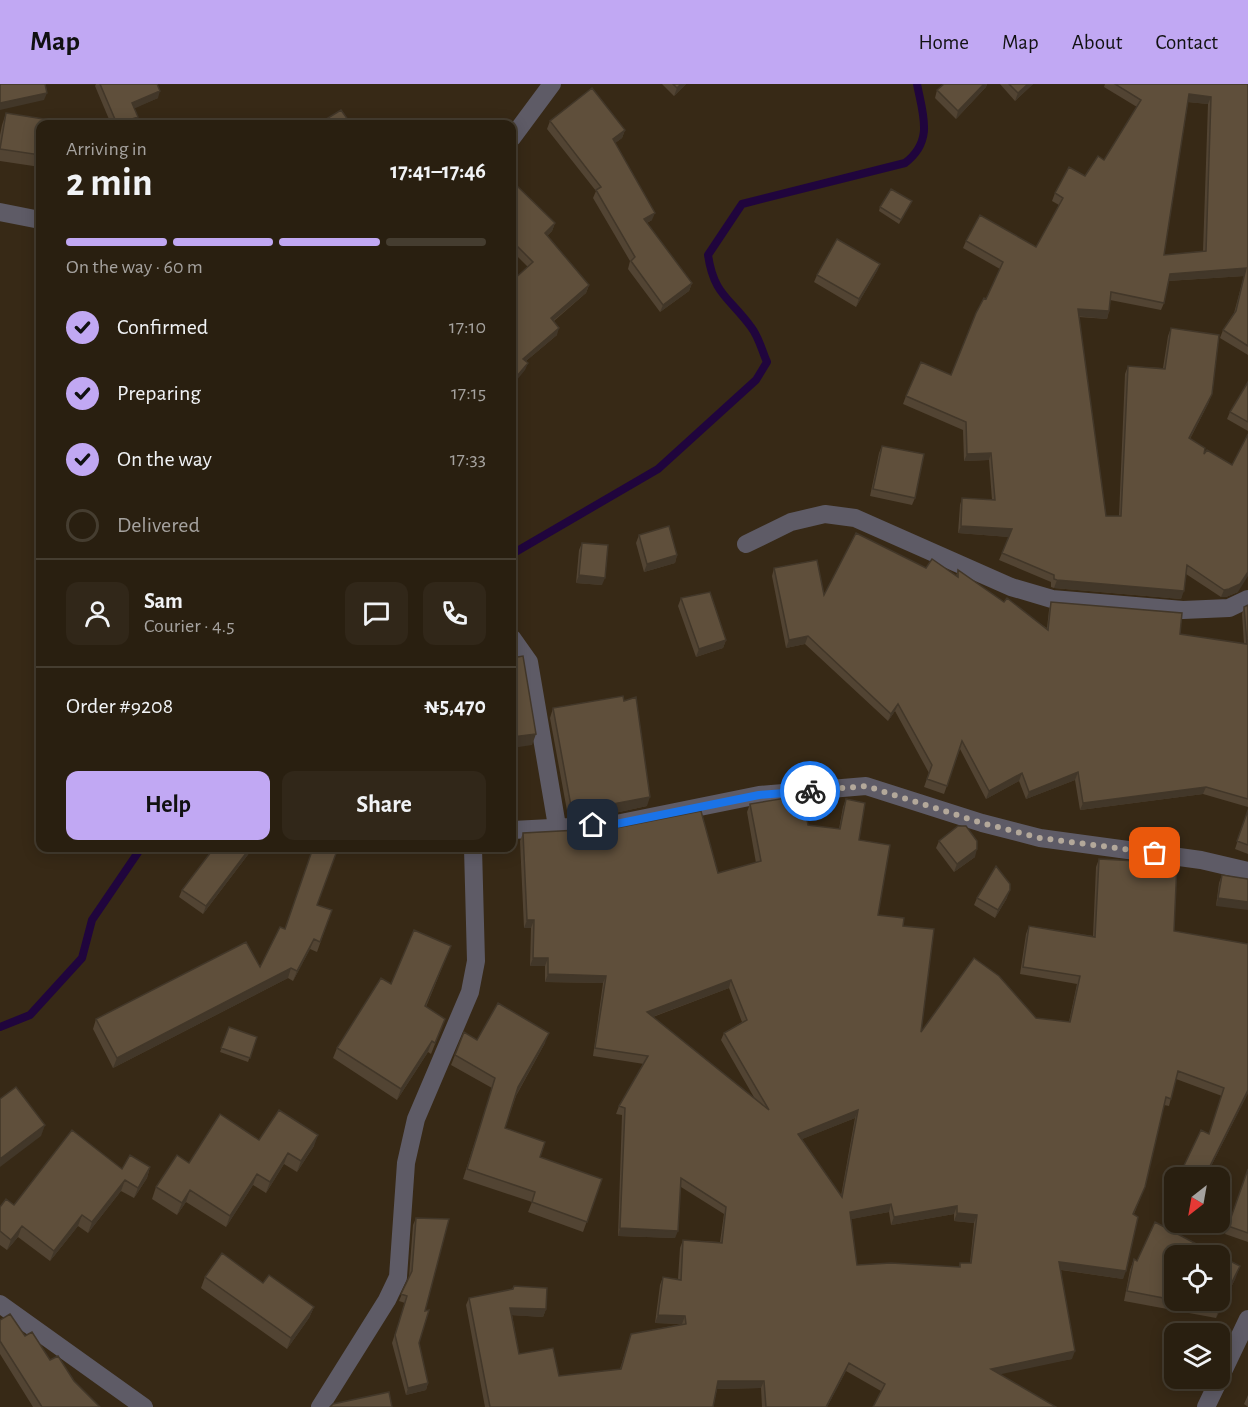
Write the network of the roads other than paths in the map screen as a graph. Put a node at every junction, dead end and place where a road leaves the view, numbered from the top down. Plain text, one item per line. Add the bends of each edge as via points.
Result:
1 (552, 84) edge
2 (516, 133) edge
3 (0, 212) edge
4 (36, 219) edge
5 (746, 544) dead end
6 (1248, 599) edge
7 (516, 644) edge
8 (557, 826) junction
9 (516, 830) edge
10 (473, 852) edge
11 (1248, 871) edge
12 (0, 1304) edge
13 (1248, 1319) edge
14 (144, 1407) edge
15 (321, 1407) edge
16 (1206, 1407) edge

1 - 2 street
3 - 4 street
5 - 6 street via 790,522 825,514 855,518 1011,586 1052,599 1183,610 1228,608
7 - 8 street via 529,662
8 - 9 street
8 - 11 street via 611,825 759,795 866,786 1040,838 1201,860
10 - 15 street via 476,961 466,1003 416,1119 406,1163 398,1277
12 - 14 street
13 - 16 street

